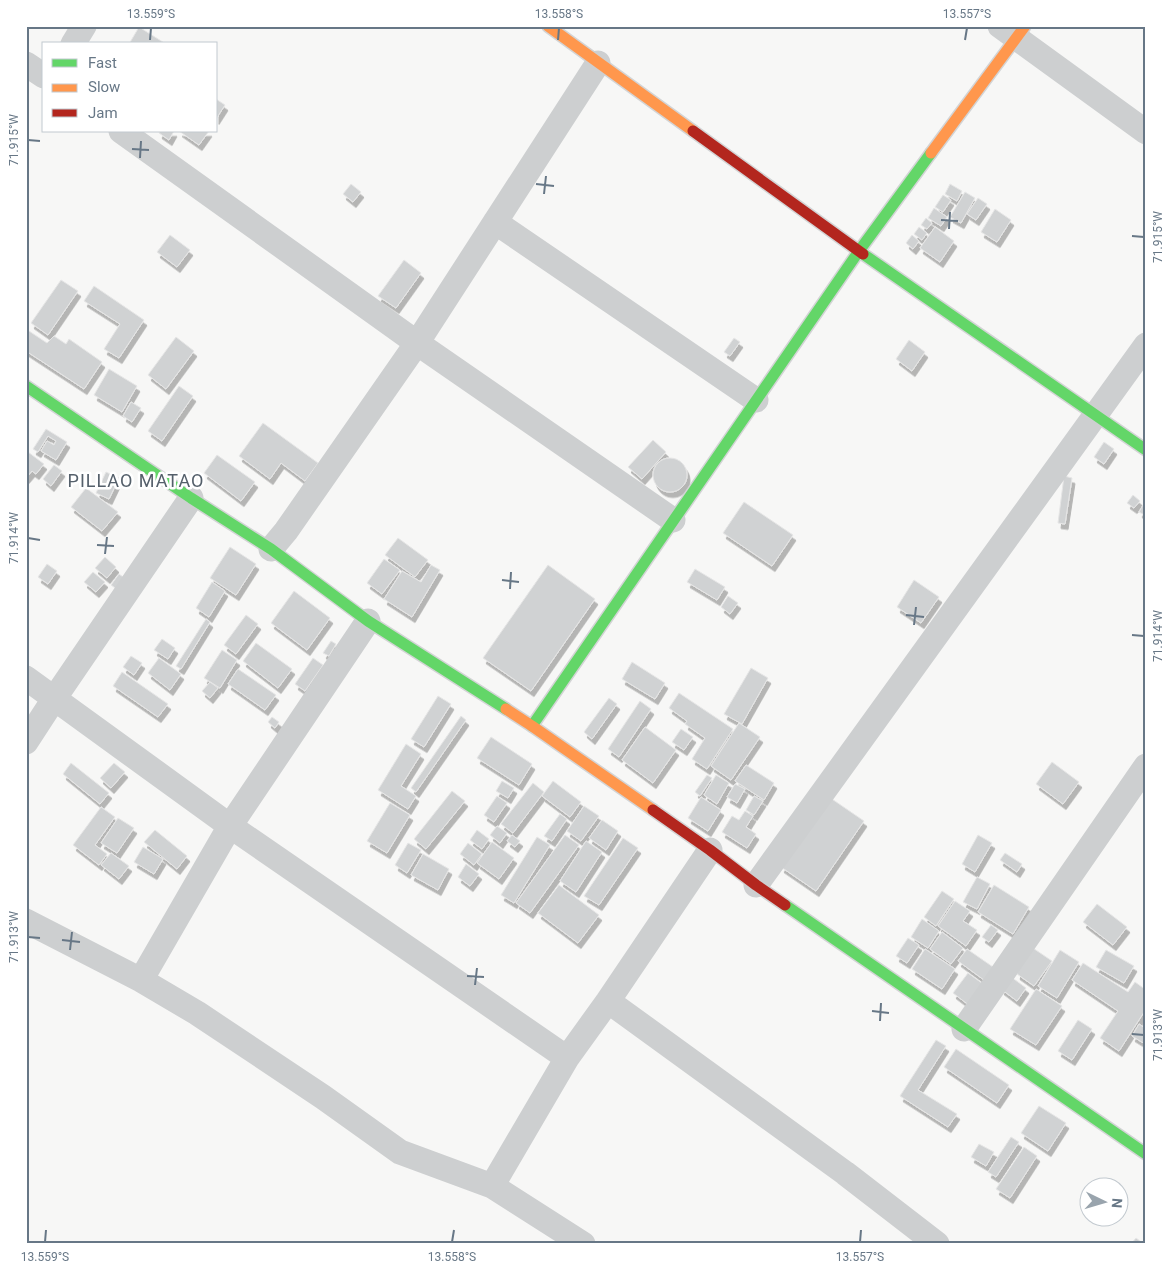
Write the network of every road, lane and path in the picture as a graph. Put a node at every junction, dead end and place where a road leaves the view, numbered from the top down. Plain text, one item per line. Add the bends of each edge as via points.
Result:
1 (84, 26) edge
2 (548, 26) edge
3 (1013, 30) edge
4 (73, 42) edge
5 (598, 63) junction
6 (26, 64) edge
7 (42, 75) edge
8 (122, 132) edge
9 (1146, 132) edge
10 (495, 222) junction
11 (859, 251) junction
12 (417, 343) junction
13 (1146, 345) edge
14 (28, 390) edge
15 (756, 400) junction
16 (1095, 416) junction
17 (1146, 450) edge
18 (191, 498) junction
19 (673, 520) junction
20 (271, 549) junction
21 (368, 621) junction
22 (26, 678) edge
23 (54, 699) junction
24 (532, 726) junction
25 (26, 742) edge
26 (1146, 766) edge
27 (230, 826) junction
28 (710, 850) junction
29 (756, 885) junction
30 (26, 921) edge
31 (141, 980) junction
32 (608, 1001) junction
33 (964, 1029) junction
34 (567, 1058) junction
35 (1146, 1154) edge
36 (492, 1186) junction
37 (583, 1244) edge
38 (937, 1244) edge

1 - 4 street
2 - 5 street
3 - 9 street
3 - 11 street
5 - 10 street
5 - 11 street
6 - 7 street
8 - 12 street
10 - 12 street
10 - 15 street
11 - 15 street
11 - 16 street
12 - 19 street
12 - 20 street
13 - 16 street
14 - 18 street
15 - 19 street
16 - 17 street
16 - 29 street
18 - 20 street
18 - 23 street
19 - 24 street
20 - 21 street
21 - 24 street
21 - 27 street
22 - 23 street
23 - 25 street
23 - 27 street
24 - 28 street
26 - 33 street
27 - 31 street
27 - 34 street
28 - 29 street
28 - 32 street
29 - 33 street
30 - 31 street
31 - 36 street via 197,1013 400,1152
32 - 34 street
32 - 38 street
33 - 35 street
34 - 36 street
36 - 37 street

